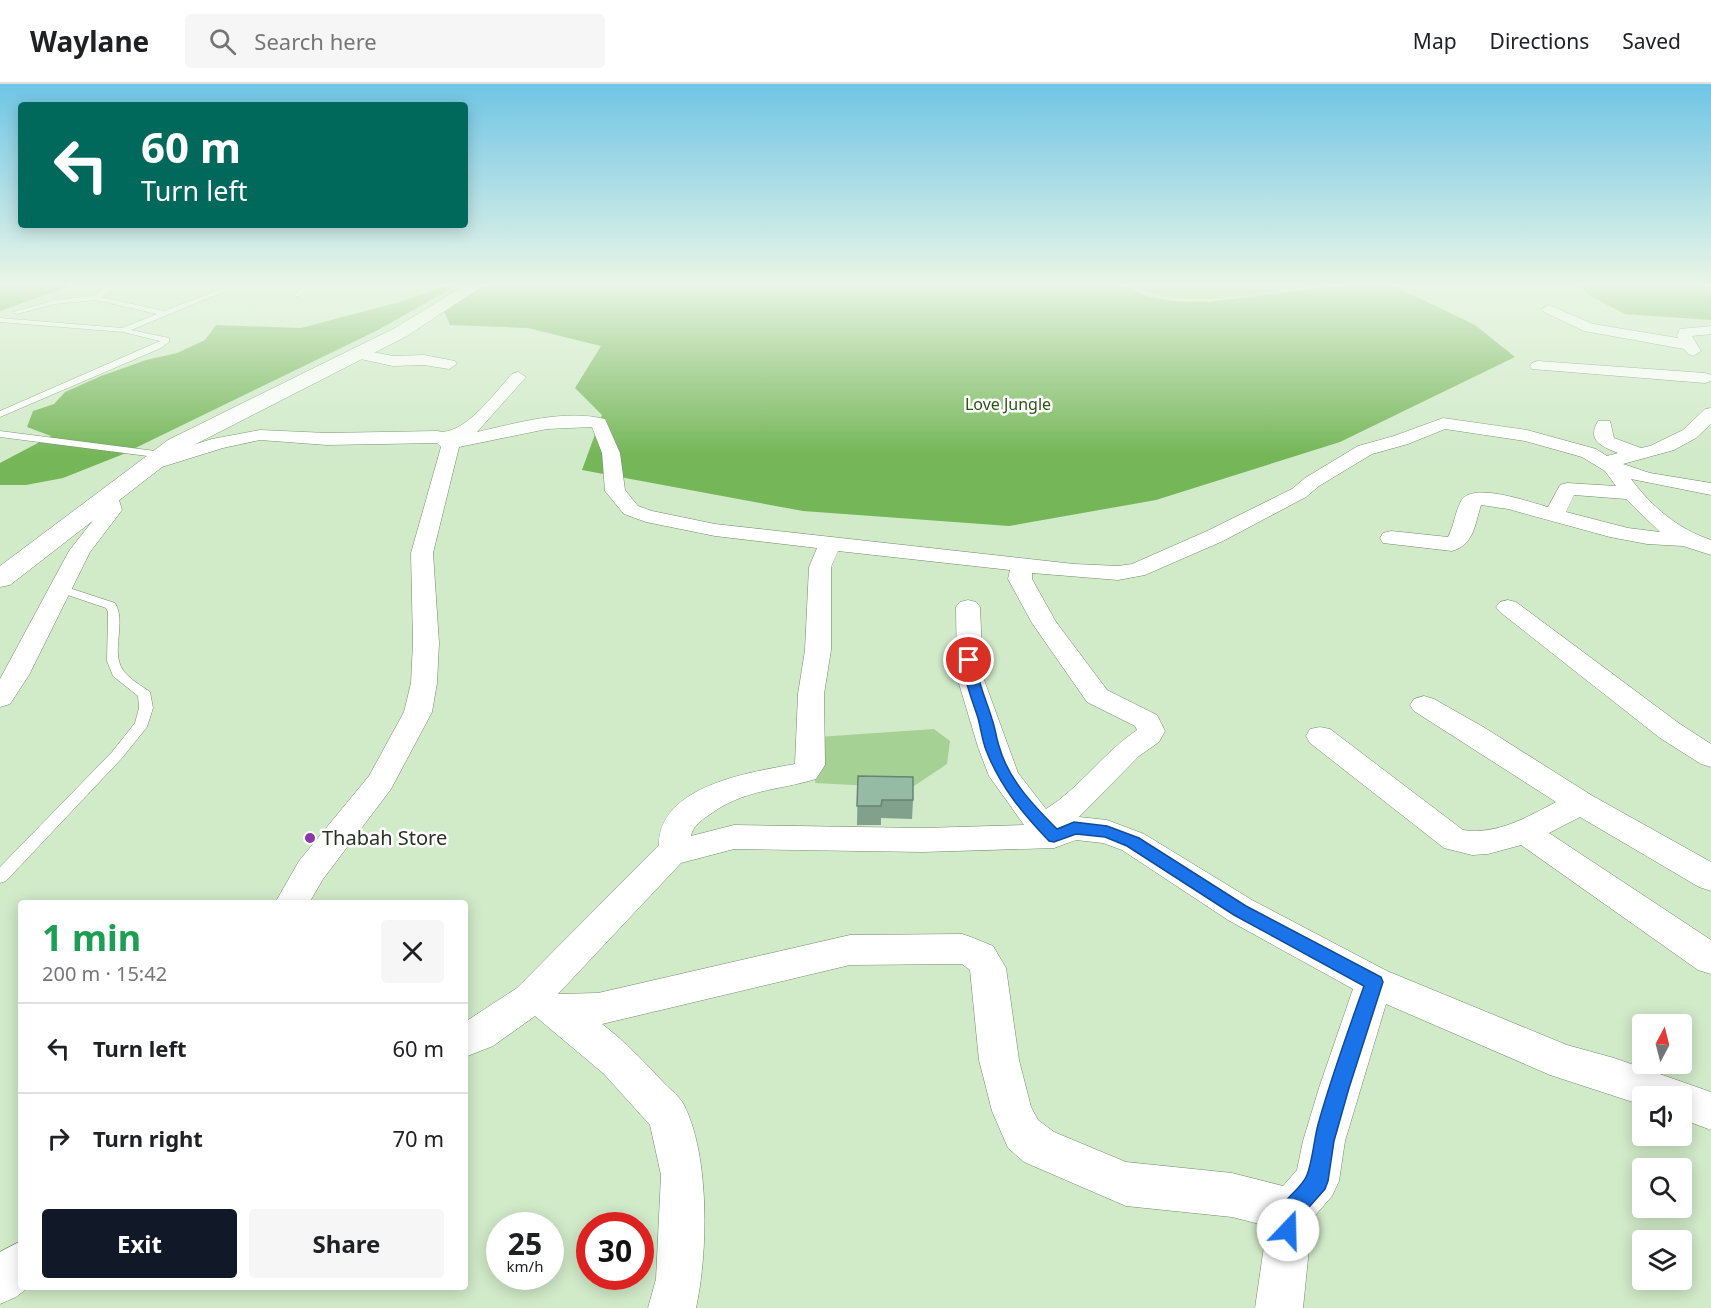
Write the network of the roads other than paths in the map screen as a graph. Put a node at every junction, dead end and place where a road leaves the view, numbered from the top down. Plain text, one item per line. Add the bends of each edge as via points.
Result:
1 (163, 342) edge
2 (380, 342) edge
3 (1674, 342) edge
4 (1688, 342) edge
5 (1690, 345) junction
6 (357, 354) junction
7 (449, 364) dead end
8 (1538, 366) dead end
9 (518, 377) dead end
10 (1708, 381) edge
11 (1711, 413) edge
12 (0, 414) edge
13 (1604, 425) dead end
14 (0, 434) edge
15 (446, 442) junction
16 (1641, 454) junction
17 (158, 459) junction
18 (1612, 467) junction
19 (1711, 489) edge
20 (1630, 493) junction
21 (106, 500) junction
22 (1554, 515) junction
23 (1391, 538) dead end
24 (1687, 539) junction
25 (830, 544) junction
26 (1711, 548) edge
27 (1022, 566) junction
28 (0, 579) edge
29 (60, 588) junction
30 (968, 607) dead end
31 (1508, 607) dead end
32 (0, 698) edge
33 (1424, 705) dead end
34 (1320, 736) dead end
35 (1711, 757) edge
36 (1580, 803) junction
37 (1048, 831) junction
38 (1526, 833) junction
39 (676, 852) junction
40 (0, 877) edge
41 (1711, 878) edge
42 (293, 900) edge
43 (1711, 959) edge
44 (1374, 982) junction
45 (543, 1005) junction
46 (468, 1039) edge
47 (1642, 1086) edge
48 (1692, 1104) edge
49 (1711, 1111) edge
50 (1291, 1210) junction
51 (18, 1266) edge
52 (0, 1281) edge
53 (672, 1308) edge
54 (1279, 1308) edge

1 - 12 lane
2 - 6 street
3 - 5 street
4 - 5 street
5 - 10 street via 1695,370
6 - 7 street via 393,361
6 - 17 street via 186,440
8 - 10 street
9 - 15 street via 470,429
11 - 16 street via 1695,430 1670,446
13 - 16 street via 1605,441
14 - 17 lane
15 - 17 street via 422,437 327,439 260,435
15 - 25 street via 566,422 599,423 611,453 615,491 630,510 668,522
15 - 42 street via 448,460 422,553 426,643 418,712 380,782 311,870
16 - 18 street via 1615,459
17 - 21 street
18 - 19 street via 1660,481
18 - 20 street
18 - 27 street via 1589,453 1527,436 1443,423 1365,450 1299,493 1137,570 1118,573
20 - 22 street via 1567,489
20 - 24 street
21 - 28 street
21 - 29 street via 112,504 112,510 80,551
22 - 23 street via 1475,498 1459,540 1452,544
22 - 24 street via 1635,537
24 - 26 street
25 - 27 street
25 - 39 street via 820,567 810,765 806,772 738,784 711,796 679,822 674,841
27 - 37 street via 1020,579 1044,623 1097,696 1151,726 1149,735 1129,749
29 - 32 street via 16,675
29 - 40 lane via 111,606 118,673 145,695 146,708 142,724 117,755
30 - 37 street via 970,677 992,747 1004,776
31 - 35 street via 1670,731
33 - 36 street
34 - 38 street via 1455,840 1486,843
36 - 38 street
36 - 41 street
37 - 39 street via 923,840 734,837
37 - 44 street via 1074,828 1107,832 1133,842 1240,910
38 - 43 street
39 - 45 street via 670,854
44 - 47 street via 1564,1062
44 - 50 street via 1339,1088 1317,1181
45 - 46 street
45 - 50 street via 598,1009 850,950 951,949 978,953 988,968 999,1060 1012,1111 1023,1134 1039,1148 1126,1184 1232,1195
45 - 53 street via 618,1061 668,1116 682,1175 679,1279
48 - 49 street
50 - 54 street
51 - 52 street

